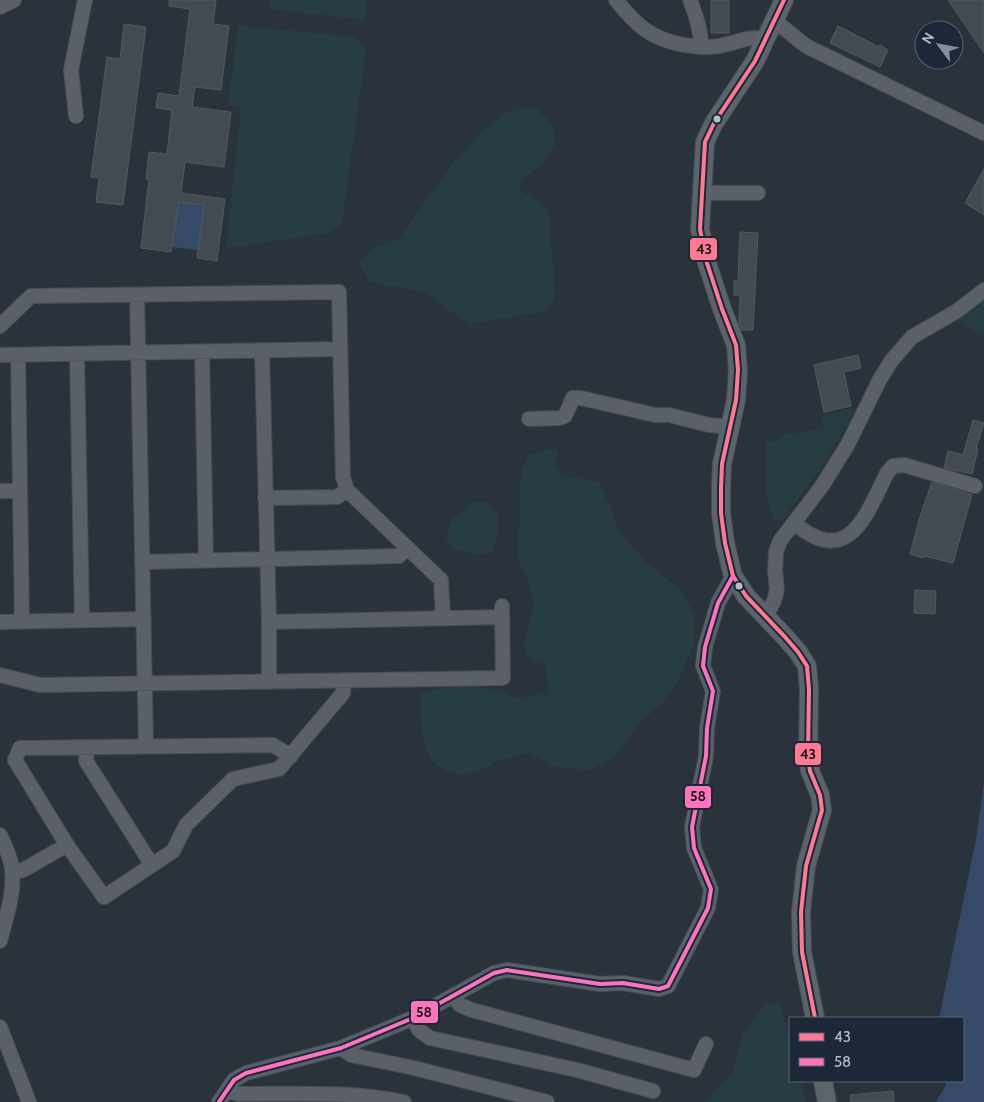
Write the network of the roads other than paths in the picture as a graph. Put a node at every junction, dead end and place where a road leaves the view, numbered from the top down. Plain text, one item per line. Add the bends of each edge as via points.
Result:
1 (14, 0) edge
2 (85, 0) edge
3 (616, 0) edge
4 (690, 0) edge
5 (784, 0) edge
6 (0, 7) edge
7 (775, 22) junction
8 (767, 39) junction
9 (701, 47) junction
10 (76, 116) dead end
11 (984, 133) edge
12 (702, 193) junction
13 (758, 193) dead end
14 (984, 290) edge
15 (137, 295) junction
16 (0, 326) edge
17 (340, 349) junction
18 (262, 351) junction
19 (138, 352) junction
20 (202, 352) junction
21 (77, 354) junction
22 (0, 355) edge
23 (18, 356) junction
24 (529, 419) dead end
25 (730, 427) junction
26 (975, 486) dead end
27 (0, 490) edge
28 (347, 490) junction
29 (20, 491) junction
30 (266, 498) junction
31 (794, 522) junction
32 (407, 548) junction
33 (267, 559) junction
34 (206, 560) junction
35 (142, 562) junction
36 (733, 576) junction
37 (766, 616) junction
38 (443, 618) junction
39 (82, 620) junction
40 (144, 620) junction
41 (22, 621) junction
42 (0, 622) edge
43 (269, 622) junction
44 (0, 675) edge
45 (344, 680) junction
46 (268, 682) junction
47 (145, 684) junction
48 (146, 747) junction
49 (87, 748) junction
50 (291, 756) junction
51 (0, 835) edge
52 (67, 845) junction
53 (152, 865) junction
54 (12, 872) junction
55 (0, 941) edge
56 (452, 996) junction
57 (814, 1017) edge
58 (414, 1018) junction
59 (0, 1027) edge
60 (706, 1044) dead end
61 (341, 1048) junction
62 (823, 1082) edge
63 (228, 1090) junction
64 (653, 1091) dead end
65 (29, 1102) edge
66 (219, 1102) edge
67 (404, 1102) edge
68 (547, 1102) edge
69 (827, 1102) edge

1 - 6 street
2 - 10 street via 71,70
3 - 9 street via 643,29 660,39
4 - 9 street via 701,35
5 - 7 main road
7 - 8 main road
7 - 11 street via 806,46
8 - 9 street via 755,36
8 - 12 main road via 705,142
12 - 13 street
12 - 25 main road via 700,229 706,260 736,345 736,400
14 - 31 street via 904,346 880,380 848,444 822,486
15 - 16 street via 31,296
15 - 17 street via 339,292
15 - 19 street
17 - 18 street
17 - 28 street via 343,477
18 - 20 street
18 - 30 street
19 - 20 street
19 - 21 street
19 - 35 street
20 - 34 street
21 - 23 street
21 - 39 street
22 - 23 street
23 - 29 street
24 - 25 street via 565,416 573,398 581,398 654,415
25 - 36 main road via 722,464 721,513
26 - 31 street via 904,465 893,466 863,520 854,532 842,539 831,541 816,537
27 - 29 street
28 - 30 street via 337,497
28 - 32 street
29 - 41 street
30 - 33 street
31 - 37 street via 776,552 777,590
32 - 33 street via 399,556
32 - 38 street via 441,580
33 - 34 street
33 - 43 street
34 - 35 street
35 - 40 street
36 - 37 main road via 746,596
36 - 56 street via 718,603 703,666 713,691 706,756 692,828 694,848 711,889 708,908 668,986 659,989 623,983 600,984 507,970 494,972
37 - 57 main road via 807,666 808,758 822,810 806,866 801,912 802,952
38 - 43 street
38 - 45 street via 502,612 503,678
39 - 40 street
39 - 41 street
40 - 47 street
41 - 42 street
43 - 46 street
44 - 47 street via 40,685
45 - 46 street
45 - 50 street via 343,693
46 - 47 street
47 - 48 street
48 - 49 street
48 - 50 street via 274,745
49 - 52 street via 20,748 15,760
49 - 53 street via 86,761
50 - 53 street via 280,769 233,779 186,825 173,851
51 - 54 street
52 - 53 street via 104,897
52 - 54 street via 23,870
54 - 55 street via 7,916
56 - 58 street
56 - 60 street via 460,1005 472,1010 694,1070
58 - 61 street
58 - 64 street via 419,1030 430,1038 577,1070
59 - 65 street
61 - 63 street via 246,1074 234,1080
61 - 68 street via 351,1055
62 - 69 main road
63 - 66 street
63 - 67 street via 238,1094 381,1097

